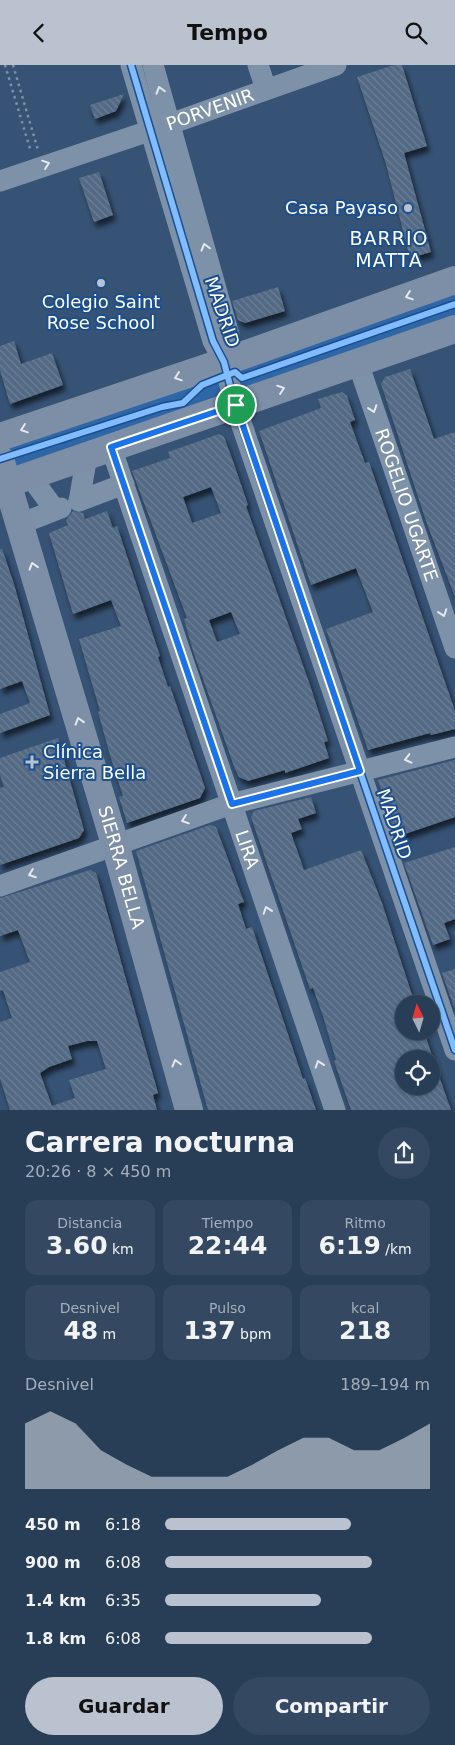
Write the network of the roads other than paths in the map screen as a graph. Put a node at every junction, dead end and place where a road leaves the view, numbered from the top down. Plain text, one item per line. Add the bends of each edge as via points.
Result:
1 (132, 65) edge
2 (153, 65) edge
3 (258, 65) edge
4 (336, 65) edge
5 (313, 69) edge
6 (266, 89) junction
7 (160, 127) junction
8 (0, 181) edge
9 (455, 280) edge
10 (455, 329) edge
11 (224, 362) junction
12 (358, 363) junction
13 (236, 405) junction
14 (0, 437) edge
15 (99, 452) junction
16 (10, 476) edge
17 (124, 484) junction
18 (65, 506) junction
19 (20, 524) junction
20 (455, 648) edge
21 (455, 747) edge
22 (360, 771) junction
23 (232, 804) junction
24 (115, 844) junction
25 (0, 885) edge
26 (455, 1050) edge
27 (188, 1110) edge
28 (335, 1110) edge

1 - 7 street, MADRID
7 -> 2 street, MADRID
3 - 6 street
4 - 5 street, PORVENIR
5 - 6 street, PORVENIR
6 - 7 street, PORVENIR
8 -> 7 street, PORVENIR
7 - 11 street, MADRID via 229,335
9 -> 11 main road
10 - 12 main road
11 - 13 street, MADRID
11 -> 14 main road
13 -> 12 main road
12 -> 20 street, ROGELIO UGARTE
13 - 15 main road
13 - 22 street, MADRID
15 - 16 main road
15 - 17 street, LIRA
15 - 18 street
16 - 18 street
16 - 19 main road, SIERRA BELLA
17 - 18 street
17 - 23 street, LIRA
18 - 19 street
24 -> 19 main road, SIERRA BELLA
21 -> 22 street
22 - 23 street
22 - 26 street, MADRID
23 -> 24 street
28 -> 23 street, LIRA
24 -> 25 street
27 -> 24 main road, SIERRA BELLA

